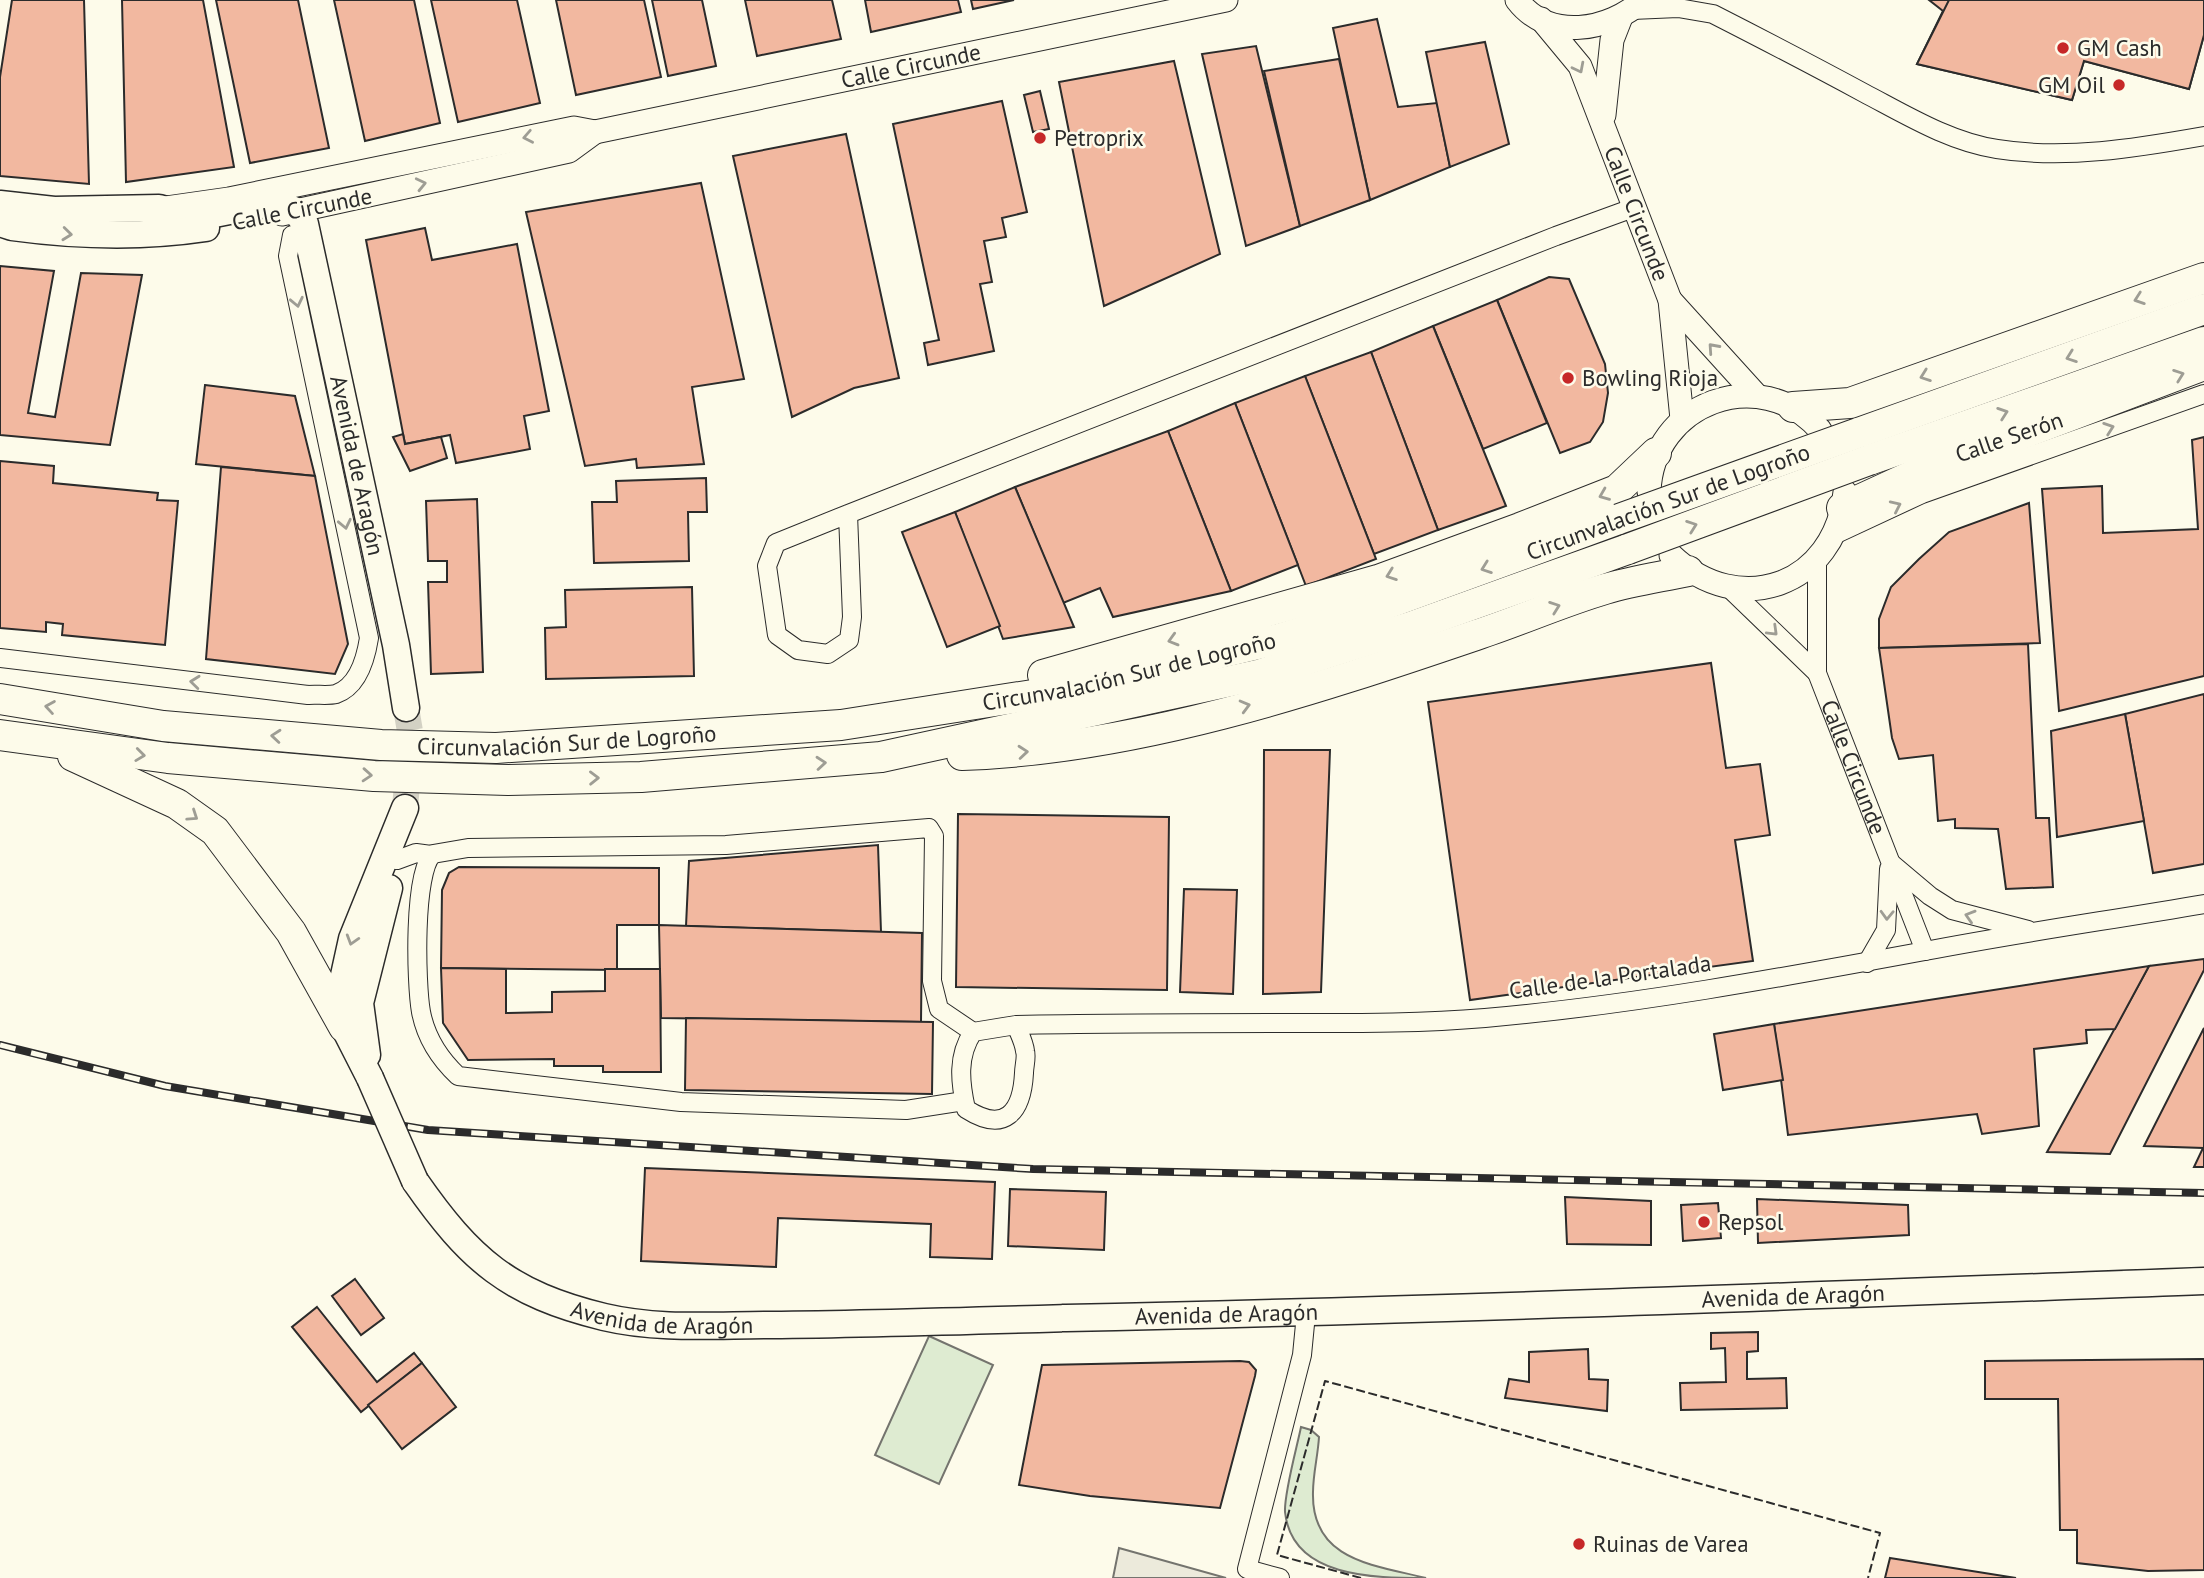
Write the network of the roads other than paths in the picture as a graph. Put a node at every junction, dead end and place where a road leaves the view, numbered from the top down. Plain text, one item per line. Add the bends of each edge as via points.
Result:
1 (1226, 0) edge
2 (1517, 0) edge
3 (1708, 7) edge
4 (1632, 9) edge
5 (1541, 19) junction
6 (1603, 125) junction
7 (595, 132) junction
8 (2204, 136) edge
9 (415, 160) junction
10 (0, 204) edge
11 (159, 208) junction
12 (1633, 208) junction
13 (0, 223) edge
14 (295, 223) junction
15 (2204, 278) edge
16 (1670, 300) junction
17 (2204, 309) edge
18 (2204, 342) edge
19 (2204, 365) edge
20 (2204, 394) edge
21 (1757, 396) junction
22 (1793, 407) junction
23 (1682, 419) junction
24 (1820, 430) dead end
25 (1864, 446) junction
26 (1656, 453) junction
27 (1649, 492) dead end
28 (1840, 511) junction
29 (848, 514) junction
30 (1817, 559) junction
31 (1680, 563) joint
32 (1730, 589) junction
33 (0, 658) edge
34 (1816, 673) junction
35 (0, 699) edge
36 (406, 708) tunnel mouth
37 (762, 728) junction
38 (0, 735) edge
39 (44, 743) junction
40 (881, 757) junction
41 (430, 855) junction
42 (397, 860) junction
43 (1890, 862) junction
44 (2204, 904) edge
45 (2036, 932) junction
46 (1925, 951) junction
47 (1867, 963) junction
48 (1016, 1025) junction
49 (344, 1027) junction
50 (973, 1032) junction
51 (370, 1078) junction
52 (964, 1101) junction
53 (2204, 1281) edge
54 (1306, 1314) junction
55 (1280, 1578) edge

1 - 7 main road, Calle Circunde
2 - 5 main road
3 - 4 street
3 - 8 street via 1914,119 1994,149 2073,153
4 - 5 main road via 1588,28 1564,27
4 - 6 main road, Calle Circunde via 1612,40
5 -> 6 main road, Calle Circunde via 1580,66
6 - 12 main road, Calle Circunde
7 -> 9 main road, Calle Circunde via 574,128
14 -> 7 main road, Calle Circunde via 569,151
9 - 11 main road, Calle Circunde via 229,199
9 - 14 main road via 382,179 309,197
10 - 11 main road, Calle Circunde via 80,210
11 - 14 main road via 194,218 275,202
12 - 16 main road, Calle Circunde
12 - 29 street
13 -> 14 main road, Calle Circunde via 98,237
14 -> 33 street via 288,256 369,638 365,663 337,694 308,695
14 - 36 main road, Avenida de Aragón via 394,634
15 -> 22 highway via 1850,403
21 -> 16 main road, Calle Circunde
16 - 23 main road, Calle Circunde
17 -> 25 highway, Circunvalación Sur de Logroño
25 -> 18 highway, Circunvalación Sur de Logroño
28 -> 19 highway via 1916,474
28 -> 20 street, Calle Serón via 1922,494
21 - 22 main road
21 - 23 main road via 1705,404
22 - 24 main road
23 - 26 main road
25 -> 37 highway, Circunvalación Sur de Logroño, bridge via 1619,519 1351,617 1161,668 992,704 841,725
40 -> 25 highway, Circunvalación Sur de Logroño, bridge via 1258,676 1628,549
26 - 27 main road
26 -> 37 highway via 1617,490 1378,580 1060,671
28 - 30 main road
29 - 29 street via 776,543 767,566 776,635 797,650 828,654 849,640
30 - 32 main road via 1792,579 1772,586
30 - 34 street, Calle Circunde
31 - 32 main road via 1701,579
40 -> 31 highway via 1025,753 1149,730 1340,679
32 -> 34 street, Calle Circunde
34 - 43 street, Calle Circunde
37 -> 35 highway, Circunvalación Sur de Logroño via 496,748 381,745 163,726
38 - 39 highway, Circunvalación Sur de Logroño
39 -> 40 highway, Circunvalación Sur de Logroño via 347,774 508,780 641,777
39 -> 49 highway via 177,804 215,831 291,932
41 - 42 street via 416,853
41 - 50 street via 468,848 726,845 929,828 934,836 932,981 939,1009
41 - 52 street via 424,866 416,947 421,1014 439,1059 458,1076 681,1102 906,1110
42 -> 49 main road, Avenida de Aragón via 405,808 352,939 341,989
42 - 51 main road, Avenida de Aragón via 360,1003
45 -> 43 street, Calle Circunde via 1952,910
43 - 46 street, Calle Circunde
43 -> 47 street, Calle Circunde via 1886,930
44 - 45 street, Calle de la Portalada
45 - 46 street, Calle de la Portalada
46 - 47 street, Calle de la Portalada
47 - 48 street, Calle de la Portalada via 1483,1018 1398,1023
48 - 50 street, Calle de la Portalada
48 - 52 street via 1026,1052 1020,1103 995,1121 966,1109
49 - 51 main road, Avenida de Aragón
50 - 52 street via 961,1064
51 - 54 main road, Avenida de Aragón, bridge via 415,1181 475,1258 530,1293 600,1316 651,1326
53 - 54 main road, Avenida de Aragón
54 - 55 street via 1302,1355 1247,1569

